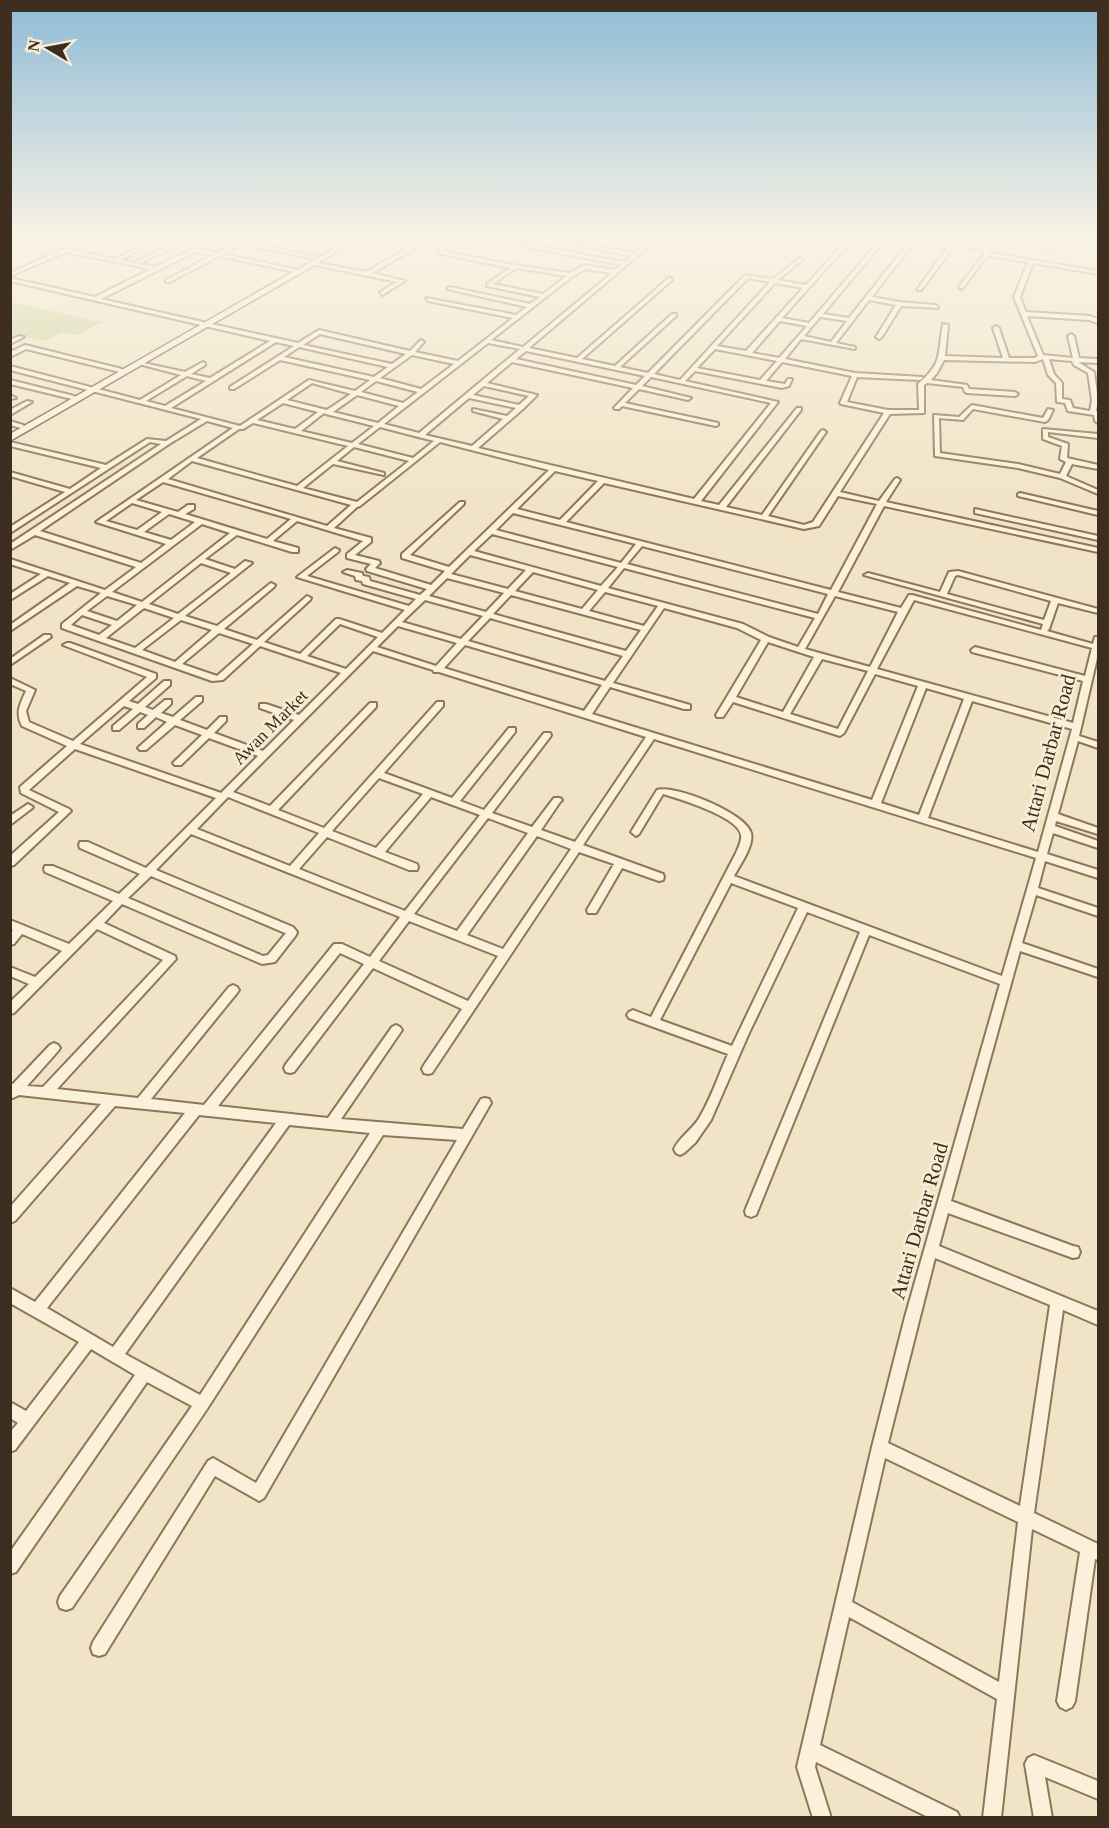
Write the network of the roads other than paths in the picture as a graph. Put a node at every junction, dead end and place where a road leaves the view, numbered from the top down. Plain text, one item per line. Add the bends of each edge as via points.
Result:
1 (200, 326) edge
2 (200, 326) edge
3 (214, 326) edge
4 (506, 326) edge
5 (553, 326) edge
6 (616, 326) edge
7 (662, 326) edge
8 (697, 326) edge
9 (733, 326) edge
10 (772, 326) edge
11 (810, 326) edge
12 (846, 326) edge
13 (885, 326) edge
14 (945, 326) edge
15 (1029, 326) edge
16 (996, 328) dead end
17 (1071, 336) dead end
18 (21, 337) dead end
19 (799, 337) junction
20 (879, 337) dead end
21 (275, 340) junction
22 (488, 341) junction
23 (10, 342) edge
24 (421, 342) dead end
25 (832, 344) junction
26 (298, 345) junction
27 (715, 347) junction
28 (854, 348) dead end
29 (526, 349) junction
30 (411, 353) junction
31 (748, 353) junction
32 (10, 355) edge
33 (348, 356) junction
34 (1043, 357) junction
35 (279, 358) junction
36 (943, 358) junction
37 (780, 359) junction
38 (1076, 359) junction
39 (513, 360) junction
40 (578, 360) junction
41 (1007, 360) junction
42 (1098, 361) edge
43 (141, 363) junction
44 (460, 363) junction
45 (203, 364) dead end
46 (393, 366) junction
47 (11, 368) edge
48 (616, 368) junction
49 (329, 369) junction
50 (694, 369) junction
51 (120, 370) junction
52 (186, 374) junction
53 (649, 374) junction
54 (855, 375) junction
55 (920, 378) dead end
56 (375, 379) junction
57 (210, 380) junction
58 (790, 380) dead end
59 (311, 381) junction
60 (928, 381) junction
61 (10, 382) edge
62 (681, 382) junction
63 (762, 382) junction
64 (483, 384) junction
65 (636, 387) junction
66 (232, 388) dead end
67 (91, 389) junction
68 (423, 391) junction
69 (353, 392) junction
70 (1015, 394) dead end
71 (468, 396) junction
72 (72, 397) junction
73 (688, 398) dead end
74 (282, 401) junction
75 (29, 402) dead end
76 (141, 402) junction
77 (405, 406) junction
78 (522, 407) junction
79 (166, 408) junction
80 (799, 409) dead end
81 (476, 410) dead end
82 (1050, 410) dead end
83 (10, 412) edge
84 (325, 412) junction
85 (888, 412) junction
86 (919, 413) junction
87 (1093, 413) junction
88 (936, 416) junction
89 (508, 418) junction
90 (206, 419) junction
91 (252, 421) junction
92 (1098, 421) edge
93 (10, 423) edge
94 (716, 424) dead end
95 (379, 425) junction
96 (21, 426) junction
97 (238, 427) junction
98 (10, 432) edge
99 (296, 432) junction
100 (823, 432) dead end
101 (420, 436) junction
102 (1098, 436) edge
103 (10, 438) edge
104 (439, 441) junction
105 (167, 443) junction
106 (10, 444) edge
107 (351, 446) junction
108 (473, 449) junction
109 (191, 459) junction
110 (415, 460) junction
111 (332, 462) junction
112 (1070, 462) junction
113 (105, 467) junction
114 (1098, 467) edge
115 (554, 469) junction
116 (10, 474) edge
117 (382, 474) dead end
118 (1062, 477) junction
119 (162, 479) junction
120 (603, 480) junction
121 (897, 480) dead end
122 (297, 489) junction
123 (69, 491) junction
124 (1098, 492) edge
125 (835, 493) junction
126 (1020, 495) dead end
127 (131, 501) junction
128 (882, 501) junction
129 (696, 502) junction
130 (462, 503) dead end
131 (355, 505) junction
132 (191, 507) dead end
133 (721, 508) junction
134 (512, 510) junction
135 (978, 511) dead end
136 (167, 512) junction
137 (1098, 513) edge
138 (179, 515) junction
139 (763, 518) junction
140 (296, 519) junction
141 (201, 521) junction
142 (561, 523) junction
143 (329, 528) junction
144 (10, 531) edge
145 (490, 531) junction
146 (34, 532) junction
147 (138, 533) junction
148 (237, 533) junction
149 (1098, 538) edge
150 (268, 542) junction
151 (172, 543) junction
152 (641, 543) junction
153 (10, 548) edge
154 (295, 550) dead end
155 (335, 550) dead end
156 (1098, 550) edge
157 (468, 552) junction
158 (200, 560) junction
159 (10, 561) edge
160 (248, 563) dead end
161 (20, 565) junction
162 (624, 565) junction
163 (142, 566) junction
164 (531, 569) junction
165 (10, 571) edge
166 (236, 572) junction
167 (347, 572) dead end
168 (448, 572) junction
169 (47, 573) junction
170 (868, 575) dead end
171 (76, 583) junction
172 (271, 585) dead end
173 (432, 588) junction
174 (604, 588) junction
175 (106, 593) junction
176 (509, 593) junction
177 (833, 593) junction
178 (943, 594) junction
179 (10, 598) edge
180 (307, 598) dead end
181 (422, 598) junction
182 (1055, 599) junction
183 (663, 604) junction
184 (144, 606) junction
185 (411, 609) junction
186 (903, 611) junction
187 (1098, 611) edge
188 (81, 612) junction
189 (584, 612) junction
190 (487, 616) junction
191 (178, 617) junction
192 (820, 617) junction
193 (397, 623) junction
194 (1047, 623) junction
195 (118, 624) junction
196 (10, 629) edge
197 (646, 629) junction
198 (218, 630) junction
199 (1043, 632) junction
200 (383, 636) junction
201 (47, 637) dead end
202 (99, 639) junction
203 (766, 639) junction
204 (259, 642) junction
205 (462, 643) junction
206 (1098, 644) edge
207 (67, 645) dead end
208 (371, 648) junction
209 (800, 650) junction
210 (975, 650) dead end
211 (136, 651) junction
212 (629, 655) junction
213 (302, 656) junction
214 (819, 656) junction
215 (10, 663) edge
216 (176, 665) junction
217 (437, 670) junction
218 (347, 672) junction
219 (874, 672) junction
220 (1088, 680) junction
221 (10, 681) edge
222 (167, 683) dead end
223 (609, 683) junction
224 (923, 685) junction
225 (731, 698) junction
226 (969, 698) junction
227 (200, 699) dead end
228 (123, 702) junction
229 (168, 702) dead end
230 (440, 704) dead end
231 (372, 705) dead end
232 (263, 706) dead end
233 (687, 707) dead end
234 (138, 708) junction
235 (155, 715) junction
236 (586, 715) junction
237 (720, 715) dead end
238 (785, 716) junction
239 (223, 718) dead end
240 (301, 719) junction
241 (11, 720) edge
242 (172, 721) junction
243 (24, 724) junction
244 (141, 726) dead end
245 (116, 728) dead end
246 (512, 730) dead end
247 (1075, 732) junction
248 (207, 735) junction
249 (548, 735) dead end
250 (652, 735) junction
251 (74, 745) junction
252 (1098, 745) edge
253 (143, 748) dead end
254 (265, 754) junction
255 (178, 763) dead end
256 (377, 774) junction
257 (429, 793) junction
258 (225, 795) junction
259 (557, 800) dead end
260 (454, 802) junction
261 (875, 805) junction
262 (28, 807) dead end
263 (271, 811) junction
264 (485, 814) junction
265 (922, 820) junction
266 (10, 822) edge
267 (1051, 822) junction
268 (190, 830) junction
269 (533, 831) junction
270 (1098, 831) edge
271 (325, 832) junction
272 (636, 832) dead end
273 (1098, 844) edge
274 (84, 845) dead end
275 (577, 847) junction
276 (379, 852) junction
277 (1042, 856) junction
278 (10, 862) edge
279 (620, 863) junction
280 (413, 867) dead end
281 (49, 869) dead end
282 (292, 870) junction
283 (148, 872) junction
284 (1098, 873) edge
285 (659, 877) dead end
286 (728, 878) junction
287 (1032, 890) junction
288 (122, 899) junction
289 (804, 906) junction
290 (592, 910) dead end
291 (1098, 912) edge
292 (407, 915) junction
293 (96, 924) junction
294 (15, 927) edge
295 (866, 930) junction
296 (460, 936) junction
297 (10, 941) edge
298 (1017, 946) junction
299 (71, 950) junction
300 (506, 955) junction
301 (371, 962) junction
302 (10, 971) edge
303 (1098, 973) edge
304 (1007, 982) junction
305 (37, 983) junction
306 (233, 990) dead end
307 (470, 1007) junction
308 (10, 1010) edge
309 (633, 1015) dead end
310 (653, 1023) junction
311 (396, 1030) dead end
312 (54, 1048) dead end
313 (735, 1052) junction
314 (290, 1068) dead end
315 (428, 1069) dead end
316 (12, 1092) edge
317 (45, 1094) junction
318 (112, 1100) junction
319 (484, 1103) dead end
320 (140, 1104) junction
321 (203, 1109) junction
322 (287, 1118) junction
323 (332, 1123) junction
324 (380, 1129) junction
325 (466, 1135) junction
326 (680, 1149) dead end
327 (945, 1205) junction
328 (751, 1211) dead end
329 (10, 1217) edge
330 (932, 1250) junction
331 (1073, 1252) dead end
332 (10, 1294) edge
333 (1057, 1301) junction
334 (37, 1310) junction
335 (1098, 1318) edge
336 (89, 1340) junction
337 (115, 1356) junction
338 (145, 1372) junction
339 (202, 1404) junction
340 (10, 1409) edge
341 (28, 1421) junction
342 (10, 1445) edge
343 (879, 1447) junction
344 (1026, 1517) junction
345 (1094, 1550) edge
346 (10, 1566) edge
347 (66, 1602) dead end
348 (844, 1606) junction
349 (99, 1648) dead end
350 (1006, 1695) junction
351 (1066, 1701) dead end
352 (810, 1750) junction
353 (1098, 1790) edge
354 (822, 1818) edge
355 (951, 1818) edge
356 (992, 1818) edge
357 (1043, 1818) edge

1 - 43 main road
2 - 51 main road
3 - 21 street
4 - 22 street
5 - 29 street
6 - 40 street
7 - 48 street
8 - 53 street
9 - 27 street
10 - 31 street
11 - 19 street
12 - 25 street
13 - 20 street
14 - 36 street
15 - 34 street
16 - 41 street
17 - 38 street
18 - 23 street
19 - 25 street
19 - 37 street
21 - 26 street
21 - 57 street
22 - 29 street
22 - 44 street
24 - 30 street
25 - 28 street
26 - 30 street via 319,332 336,333
26 - 33 street
26 - 35 street
27 - 31 street
27 - 50 street
29 - 39 street
29 - 40 street
30 - 44 street
30 - 46 street
31 - 37 street
32 - 51 street via 25,347
33 - 46 street
33 - 49 street
34 - 38 street
34 - 41 street
34 - 87 street via 1059,383 1059,400 1068,401 1071,410
35 - 49 street
35 - 66 street
36 - 41 street
36 - 60 street
37 - 54 street
37 - 63 street
38 - 42 street
38 - 87 street via 1076,364 1091,372
39 - 64 street
39 - 65 street
40 - 48 street
43 - 52 street
43 - 67 main road
44 - 68 street
45 - 52 street
46 - 56 street
47 - 67 street
48 - 53 street
49 - 56 street
49 - 59 street
50 - 62 street
50 - 63 street
51 - 67 main road
52 - 57 street
52 - 76 street
53 - 62 street
53 - 65 street
54 - 55 street
54 - 85 street via 843,403
56 - 68 street
56 - 69 street
57 - 79 street
58 - 63 street via 785,386
59 - 69 street
59 - 74 street
60 - 70 street via 965,386 967,391
60 - 86 street via 921,384
61 - 72 street
62 - 129 street via 775,402
64 - 71 street
64 - 78 street via 534,395
65 - 73 street
65 - 94 street via 618,406
67 - 72 main road
67 - 76 street
67 - 103 main road
68 - 77 street
69 - 77 street
69 - 84 street
71 - 78 street
71 - 101 street
72 - 96 main road
74 - 84 street
74 - 91 street
75 - 83 street
76 - 79 street
77 - 95 street
78 - 89 street
79 - 90 street
80 - 133 street
81 - 89 street
82 - 88 street via 1045,420 972,407 961,419
84 - 95 street
84 - 99 street
85 - 86 street
85 - 125 street
86 - 88 street
87 - 92 street via 1097,413
88 - 118 street via 938,457 1008,464
89 - 108 street
90 - 97 street
90 - 105 street
91 - 97 street
91 - 99 street
93 - 96 street
95 - 101 street
95 - 107 street
96 - 98 main road
97 - 109 street
99 - 107 street
100 - 139 street
101 - 104 street
102 - 112 street via 1045,430 1045,438 1066,445 1063,459
104 - 108 street
104 - 110 street
105 - 113 street via 149,440
105 - 146 street
106 - 113 street
107 - 110 street
107 - 111 street
108 - 115 street
109 - 119 street
109 - 122 street
110 - 131 street via 361,505
111 - 117 street
111 - 122 street
112 - 114 street
112 - 118 street
113 - 123 street
115 - 120 street
115 - 134 street, Awan Market
116 - 123 street
118 - 124 street
119 - 127 street
119 - 140 street
120 - 129 street
120 - 142 street
121 - 128 street
122 - 131 street
123 - 144 street
125 - 128 street
125 - 139 street via 812,527
126 - 137 street
127 - 136 street
127 - 147 street via 100,522
128 - 156 street
128 - 177 street
129 - 133 street
130 - 168 street via 405,556
131 - 143 street
132 - 138 street
133 - 139 street
134 - 142 street
134 - 145 street, Awan Market
135 - 149 street
136 - 138 street
136 - 147 street
138 - 141 street
140 - 143 street
140 - 150 street
141 - 148 street
141 - 151 street
142 - 152 street
143 - 173 street via 368,540 350,556 376,563 370,569
145 - 157 street, Awan Market
145 - 162 street
146 - 153 street
146 - 163 street
147 - 151 street
148 - 150 street
148 - 158 street
150 - 154 street
151 - 163 street
152 - 162 street
152 - 177 street
155 - 185 street via 301,577
157 - 164 street
157 - 168 street, Awan Market
158 - 166 street
158 - 184 street
159 - 161 street
160 - 166 street
161 - 165 street
161 - 169 street
162 - 174 street
162 - 192 street
163 - 175 street
164 - 174 street
164 - 176 street
166 - 191 street
167 - 181 street via 366,582
168 - 173 street, Awan Market
168 - 176 street
169 - 171 street
169 - 179 street
170 - 178 street
171 - 175 street
171 - 196 street
172 - 198 street
173 - 181 street, Awan Market
174 - 183 street
174 - 189 street
175 - 184 street
175 - 188 street
176 - 189 street
176 - 190 street
177 - 186 street
177 - 192 street
178 - 182 street via 952,574 958,573
178 - 194 street
180 - 204 street
181 - 185 street, Awan Market
181 - 190 street
182 - 187 street
182 - 194 street
183 - 197 street
183 - 203 street via 740,626
184 - 191 street
184 - 195 street
185 - 193 street, Awan Market
186 - 199 street via 912,597
186 - 219 street
188 - 195 street
188 - 202 street via 65,626
189 - 197 street
190 - 205 street
190 - 212 street
191 - 198 street
191 - 211 street
192 - 209 street
193 - 200 street, Awan Market
193 - 205 street
194 - 199 street
195 - 202 street
197 - 212 street
198 - 204 street
198 - 216 street
199 - 206 street
200 - 208 street, Awan Market
200 - 213 street via 339,621
201 - 215 street
202 - 211 street
203 - 209 street
203 - 225 street
204 - 213 street
204 - 216 street via 217,679
205 - 217 street
205 - 223 street
206 - 220 street, Attari Darbar Road
207 - 228 street via 153,676
208 - 217 street
208 - 218 street, Awan Market
209 - 214 street
210 - 220 street
211 - 216 street
212 - 223 street
213 - 218 street
214 - 219 street
214 - 238 street
217 - 236 street
218 - 240 street, Awan Market
219 - 224 street
219 - 238 street via 840,734
220 - 247 street, Attari Darbar Road
221 - 243 street via 31,690 22,705
222 - 234 street
223 - 233 street
223 - 236 street
224 - 226 street
224 - 261 street
225 - 237 street
225 - 238 street
226 - 247 street
226 - 265 street
227 - 242 street
228 - 234 street
228 - 251 street
229 - 235 street
230 - 256 street
231 - 263 street
232 - 240 street
234 - 235 street
234 - 245 street
235 - 242 street
235 - 244 street
236 - 250 street
239 - 248 street
240 - 254 street, Awan Market
241 - 243 street
242 - 248 street
242 - 253 street
243 - 251 street
246 - 260 street
247 - 252 street
247 - 267 street, Attari Darbar Road
248 - 254 street
248 - 255 street
249 - 264 street
250 - 261 street
250 - 275 street
251 - 258 street
251 - 278 street via 24,789 66,811
254 - 258 street, Awan Market
256 - 257 street
256 - 271 street
257 - 260 street
257 - 276 street
258 - 263 street
258 - 268 street, Awan Market
259 - 269 street
260 - 264 street
261 - 265 street
262 - 266 street
263 - 271 street
264 - 269 street
264 - 292 street
265 - 277 street
267 - 270 street
267 - 273 street
267 - 277 street, Attari Darbar Road
268 - 282 street
268 - 283 street, Awan Market
269 - 275 street
269 - 296 street
271 - 276 street
271 - 282 street
272 - 286 street via 663,791 722,813 746,831 746,840
274 - 283 street
275 - 279 street
275 - 300 street
276 - 280 street
277 - 284 street
277 - 287 street, Attari Darbar Road
279 - 285 street
279 - 290 street
281 - 288 street
282 - 292 street
283 - 288 street, Awan Market
283 - 288 street via 289,930 291,935 271,959 262,960
286 - 289 street
286 - 310 street
287 - 291 street
287 - 298 street, Attari Darbar Road
288 - 293 street, Awan Market
289 - 295 street
289 - 313 street
292 - 296 street
292 - 301 street
293 - 299 street, Awan Market
293 - 317 street via 171,959
294 - 297 street
294 - 299 street
295 - 304 street
295 - 328 street
296 - 300 street
298 - 303 street
298 - 304 street, Attari Darbar Road
299 - 305 street, Awan Market
300 - 307 street
301 - 307 street
301 - 314 street
301 - 321 street via 342,948 334,951
302 - 305 street
304 - 327 street, Attari Darbar Road
305 - 308 street, Awan Market
306 - 320 street
307 - 315 street
309 - 310 street
310 - 313 street
311 - 323 street
312 - 316 street
313 - 326 street via 709,1116 694,1138
316 - 317 street
317 - 318 street
318 - 320 street
318 - 329 street
319 - 325 street
320 - 321 street
321 - 322 street
321 - 334 street
322 - 323 street
322 - 337 street
323 - 324 street
324 - 325 street
324 - 339 street
325 - 349 street via 259,1493 213,1466
327 - 330 street, Attari Darbar Road
327 - 331 street
330 - 333 street
330 - 343 street, Attari Darbar Road
332 - 334 street
333 - 335 street
333 - 344 street
334 - 336 street
336 - 337 street
336 - 341 street
337 - 338 street
338 - 339 street
338 - 346 street
339 - 347 street
340 - 341 street
341 - 342 street
343 - 344 street
343 - 348 street, Attari Darbar Road
344 - 345 street
344 - 350 street
345 - 351 street
348 - 350 street
348 - 352 street, Attari Darbar Road
350 - 356 street
352 - 354 street, Attari Darbar Road via 806,1767
352 - 355 street
353 - 357 street via 1034,1764

